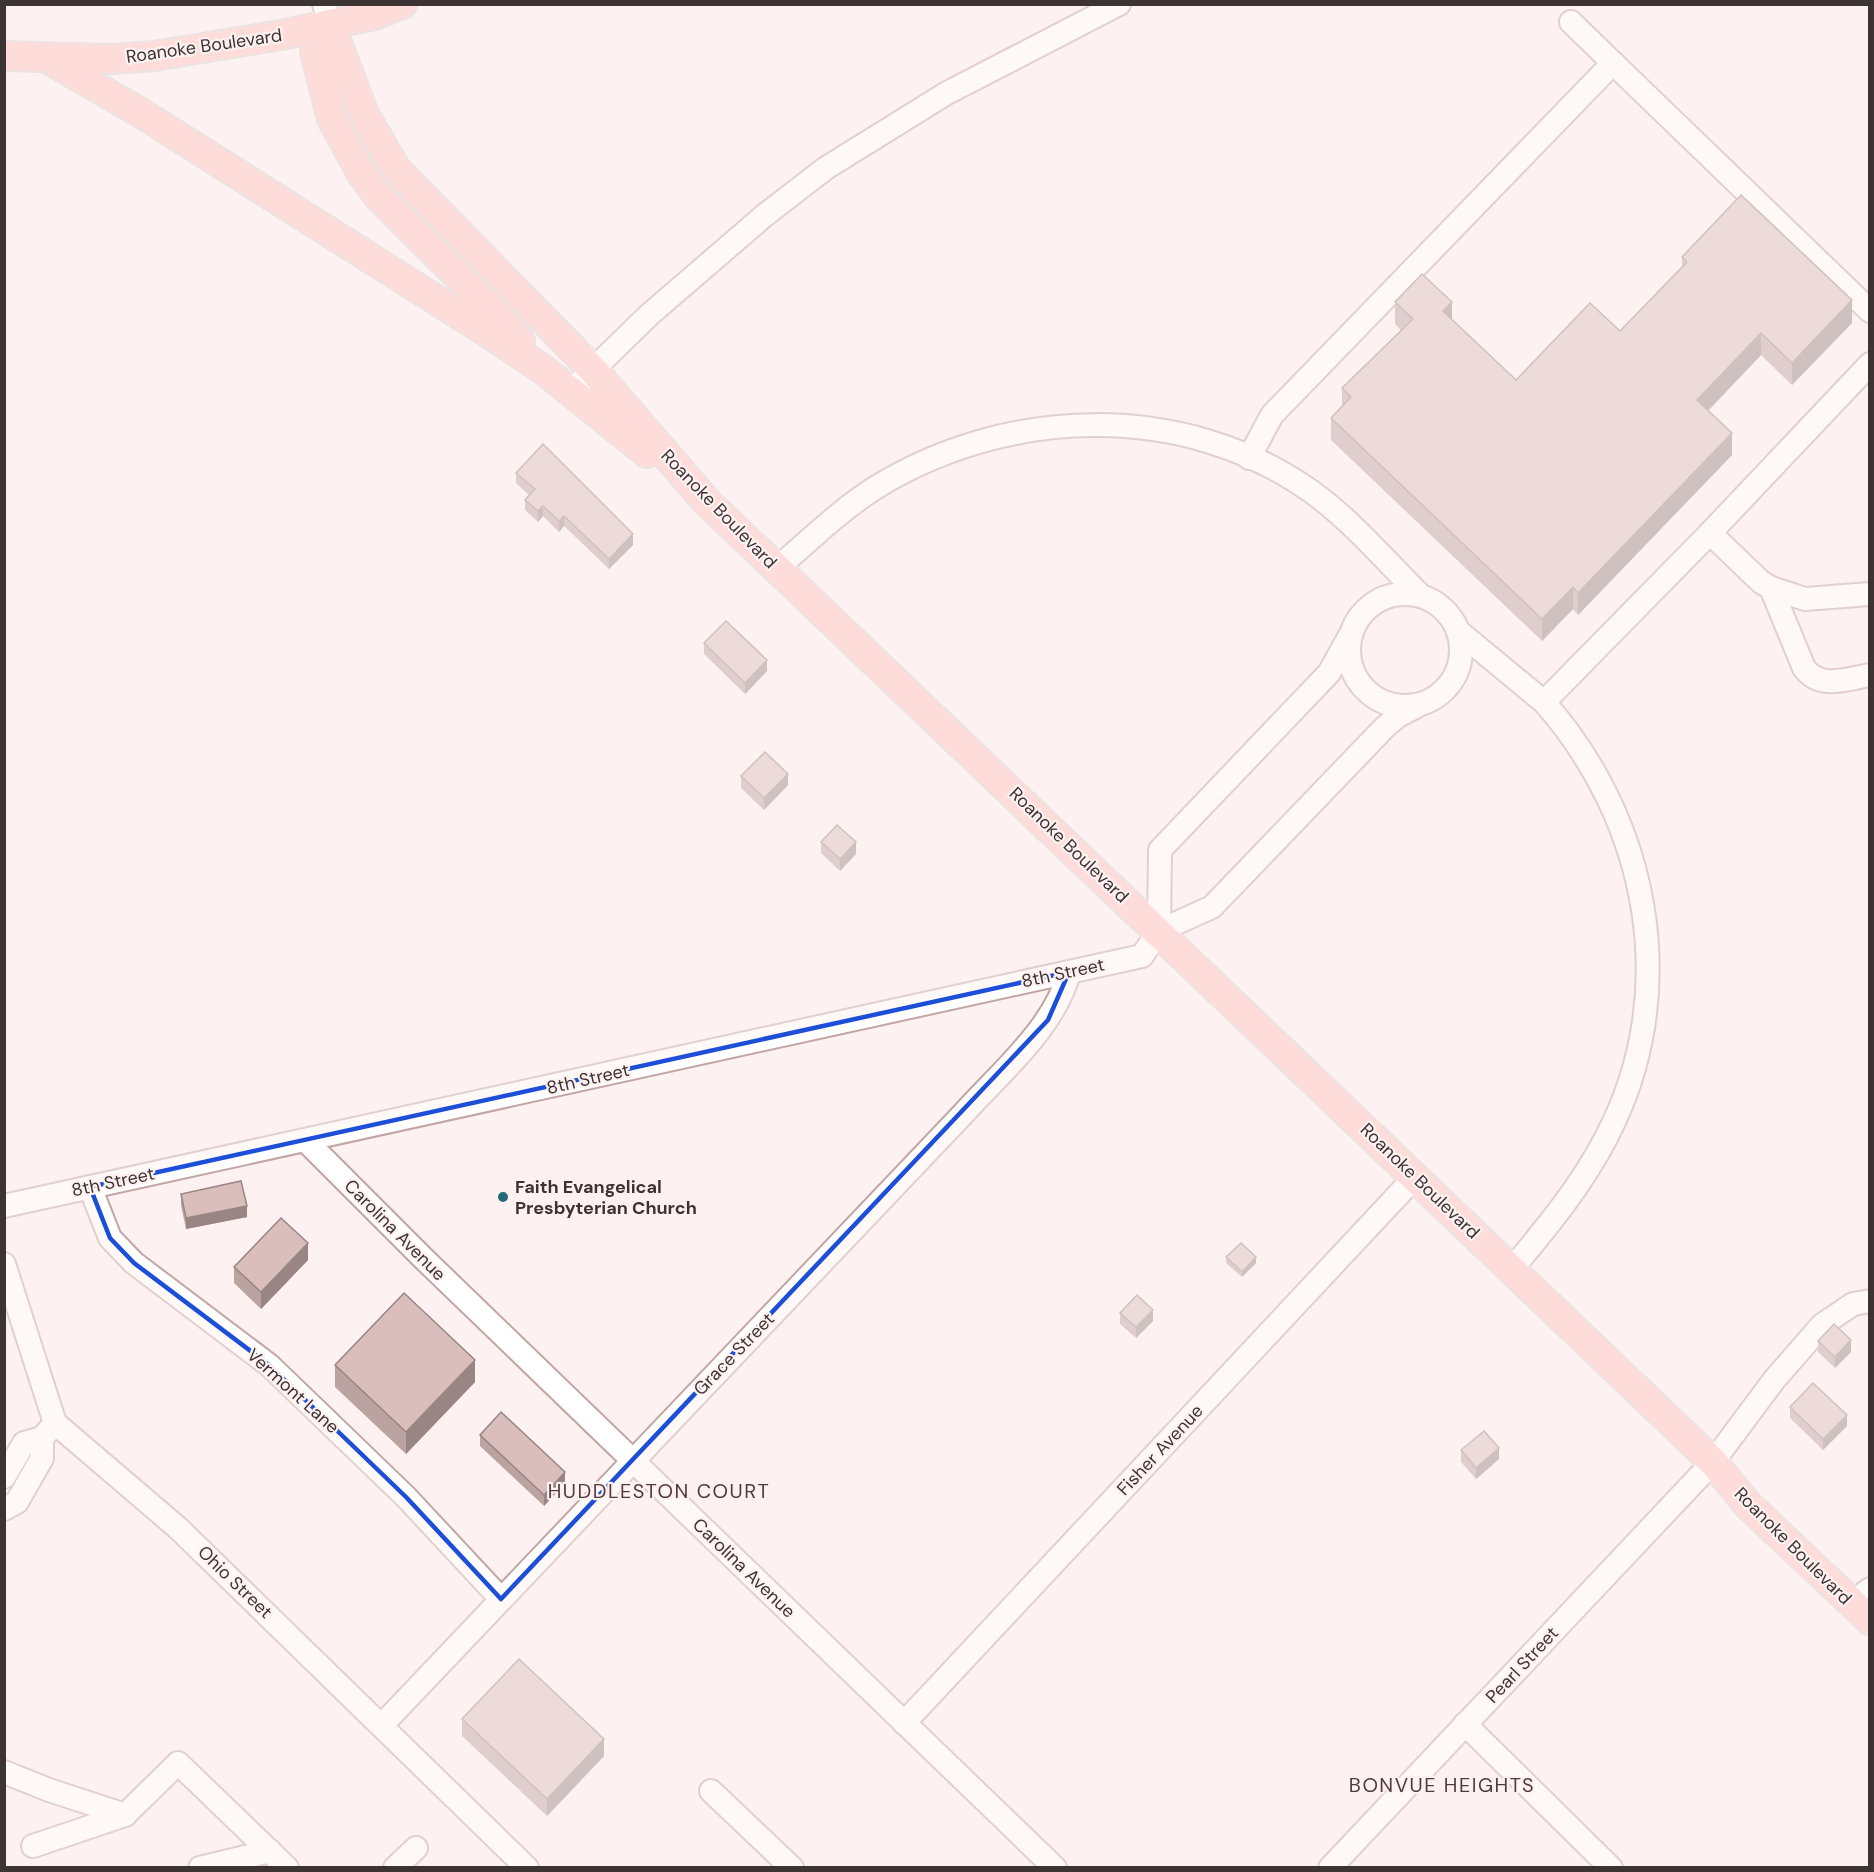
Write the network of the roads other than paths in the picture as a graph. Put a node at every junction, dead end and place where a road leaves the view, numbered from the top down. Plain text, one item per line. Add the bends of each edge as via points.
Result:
1 (402, 4) edge
2 (1119, 4) edge
3 (327, 14) edge
4 (1570, 22) dead end
5 (4, 56) edge
6 (48, 59) junction
7 (1613, 63) junction
8 (1869, 311) edge
9 (1869, 364) edge
10 (545, 371) junction
11 (594, 371) junction
12 (570, 391) junction
13 (1249, 459) junction
14 (706, 501) junction
15 (1710, 533) junction
16 (776, 569) junction
17 (1771, 588) junction
18 (1869, 594) edge
19 (1420, 595) junction
20 (1458, 631) junction
21 (1349, 637) junction
22 (1869, 675) edge
23 (1544, 702) junction
24 (1419, 705) junction
25 (1159, 931) junction
26 (1069, 972) junction
27 (306, 1141) junction
28 (1415, 1177) junction
29 (90, 1187) junction
30 (4, 1206) edge
31 (4, 1264) edge
32 (1512, 1269) junction
33 (1869, 1301) edge
34 (49, 1431) junction
35 (632, 1460) junction
36 (1713, 1462) junction
37 (4, 1477) edge
38 (4, 1509) edge
39 (501, 1599) junction
40 (1863, 1604) edge
41 (904, 1723) junction
42 (382, 1725) junction
43 (1465, 1725) junction
44 (4, 1772) edge
45 (711, 1791) dead end
46 (125, 1815) junction
47 (33, 1846) dead end
48 (416, 1848) dead end
49 (270, 1851) junction
50 (200, 1868) edge
51 (287, 1868) edge
52 (394, 1868) edge
53 (527, 1868) edge
54 (792, 1868) edge
55 (1055, 1868) edge
56 (1330, 1868) edge
57 (1611, 1868) edge

1 - 3 main road via 374,15
2 - 11 street via 947,93 826,168 649,315
3 - 6 main road, Roanoke Boulevard via 154,56
3 - 10 main road via 315,53 332,119 362,174 379,197 492,310
3 - 11 main road, Roanoke Boulevard via 364,114 396,169
4 - 7 street
5 - 6 main road, Roanoke Boulevard
6 - 10 main road via 141,113
7 - 8 street
7 - 13 street via 1272,415
9 - 15 street
10 - 12 main road
11 - 12 street
11 - 14 main road, Roanoke Boulevard
12 - 14 main road
13 - 16 street via 1184,435 1119,425 1045,426 992,437 940,455 874,488
13 - 19 street via 1287,477 1329,505
14 - 16 main road, Roanoke Boulevard
15 - 17 street
15 - 23 street
16 - 25 main road, Roanoke Boulevard
17 - 18 street via 1805,598
17 - 22 street via 1811,677 1827,682
19 - 20 street via 1450,615
19 - 21 street via 1384,597 1357,619
20 - 23 street
20 - 24 street via 1460,666 1451,684 1437,697
21 - 24 street via 1348,657 1353,675 1365,691 1381,702 1400,707
21 - 25 street via 1329,673 1160,850
23 - 32 street via 1585,754 1616,813 1642,898 1647,976 1638,1052 1619,1111 1577,1186
24 - 25 street via 1384,728 1212,907
25 - 26 street, 8th Street via 1142,956
25 - 28 main road, Roanoke Boulevard
26 - 27 street, 8th Street
26 - 35 street, Grace Street via 1061,996 1040,1028
27 - 29 street, 8th Street
27 - 35 street, Carolina Avenue
28 - 32 main road, Roanoke Boulevard
28 - 41 street, Fisher Avenue
29 - 30 street, 8th Street
29 - 39 street, Vermont Lane via 110,1238 134,1263 269,1365 406,1497
31 - 34 street
32 - 36 main road, Roanoke Boulevard
33 - 36 street, Pearl Street via 1853,1304 1822,1325 1774,1380
34 - 37 street via 24,1443
34 - 38 street via 42,1458 17,1502
34 - 42 street, Ohio Street via 178,1528
35 - 39 street, Grace Street
35 - 41 street, Carolina Avenue
36 - 40 main road, Roanoke Boulevard via 1748,1505
36 - 43 street, Pearl Street
39 - 42 street, Grace Street
41 - 55 street, Carolina Avenue
42 - 53 street, Ohio Street
43 - 56 street, Pearl Street
43 - 57 street
44 - 46 street
45 - 54 street
46 - 47 street
46 - 49 street via 178,1763
48 - 52 street
49 - 50 street
49 - 51 street

